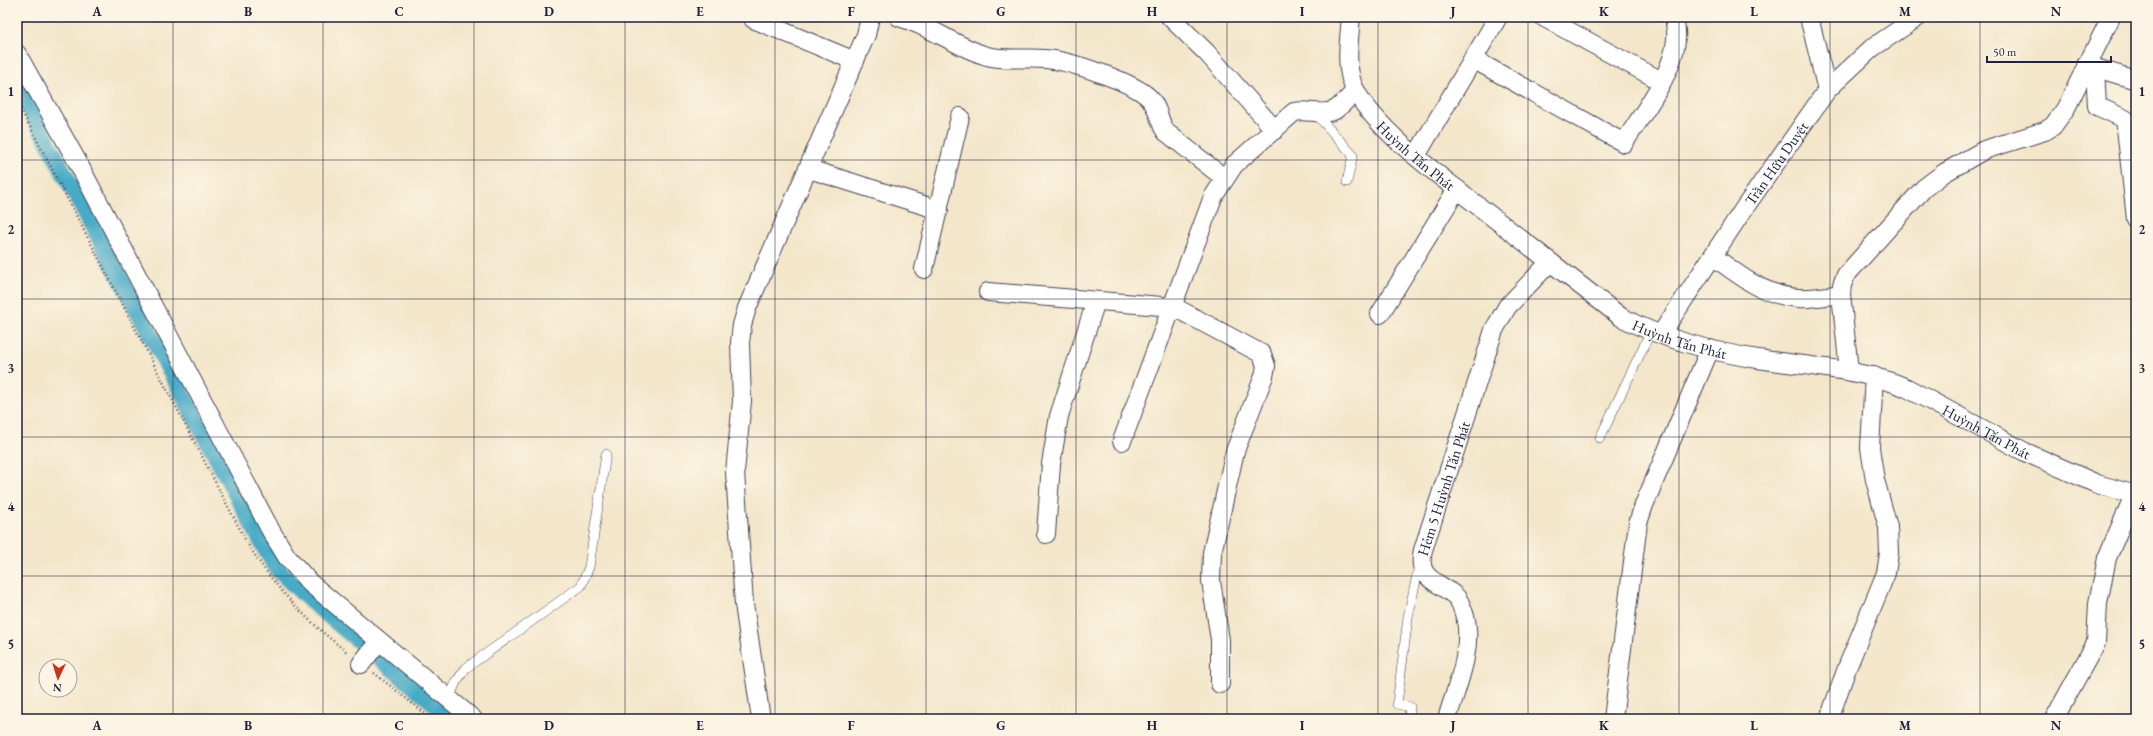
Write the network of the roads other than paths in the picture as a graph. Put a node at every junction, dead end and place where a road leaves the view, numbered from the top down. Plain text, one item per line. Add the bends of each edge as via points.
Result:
1 (870, 17) edge
2 (899, 17) edge
3 (1170, 17) edge
4 (1351, 17) edge
5 (1498, 17) edge
6 (1544, 17) edge
7 (1674, 17) edge
8 (1810, 17) edge
9 (1918, 17) edge
10 (2111, 17) edge
11 (753, 19) dead end
12 (17, 54) edge
13 (1473, 59) junction
14 (855, 61) junction
15 (2090, 67) junction
16 (2136, 80) edge
17 (1661, 81) junction
18 (1827, 90) junction
19 (1356, 91) junction
20 (1313, 111) junction
21 (960, 117) dead end
22 (1275, 130) junction
23 (1416, 156) junction
24 (809, 169) junction
25 (1224, 178) junction
26 (1348, 182) dead end
27 (1456, 189) junction
28 (939, 210) junction
29 (2136, 219) edge
30 (1713, 256) junction
31 (1550, 262) junction
32 (924, 269) dead end
33 (988, 292) dead end
34 (1841, 294) junction
35 (1096, 301) junction
36 (1174, 308) junction
37 (1380, 314) dead end
38 (1656, 332) junction
39 (1710, 349) junction
40 (1849, 372) junction
41 (1874, 376) junction
42 (1600, 438) dead end
43 (1122, 441) dead end
44 (606, 454) dead end
45 (2135, 495) edge
46 (1046, 534) dead end
47 (1421, 559) junction
48 (379, 641) junction
49 (361, 664) dead end
50 (1220, 684) dead end
51 (449, 699) junction
52 (473, 719) edge
53 (761, 719) edge
54 (1409, 719) edge
55 (1447, 719) edge
56 (1613, 719) edge
57 (1829, 719) edge
58 (2054, 719) edge

1 - 14 street via 866,35
2 - 25 street via 930,28 982,55 1056,60 1134,87 1152,101 1166,132
3 - 22 street via 1207,52
4 - 19 street, Huỳnh Tấn Phát via 1348,61
5 - 13 street
6 - 17 street
7 - 17 street via 1677,38 1673,57
8 - 18 street
9 - 18 street, Trần Hữu Duyệt via 1872,48
10 - 15 street
11 - 14 street
12 - 48 street via 77,161 287,557 310,583
13 - 17 street via 1624,143
13 - 23 street
14 - 24 street
15 - 16 street
15 - 29 street via 2097,106 2125,119
15 - 34 street via 2053,126 2045,131 1984,150 1924,188 1846,275
18 - 30 street, Trần Hữu Duyệt
19 - 20 street via 1334,110
19 - 23 street, Huỳnh Tấn Phát via 1374,116
20 - 22 street via 1294,112
20 - 26 lane via 1353,155
21 - 28 street
22 - 25 street via 1234,165
23 - 27 street, Huỳnh Tấn Phát
24 - 28 street
24 - 53 street via 747,308 740,343 742,401 735,472 737,519 744,604
25 - 36 street via 1206,216
27 - 31 street, Huỳnh Tấn Phát
27 - 37 street
28 - 32 street
30 - 34 street via 1746,281 1784,297 1809,298
30 - 38 street, Trần Hữu Duyệt
31 - 38 street, Huỳnh Tấn Phát via 1621,316
31 - 47 street, Hẻm 5 Huỳnh Tấn Phát via 1507,307 1494,330
33 - 35 street
34 - 40 street
35 - 36 street
35 - 46 street via 1059,416 1051,464
36 - 43 street
36 - 50 street via 1262,354 1265,359 1264,376 1235,451 1212,553 1211,581 1220,640
38 - 39 street, Huỳnh Tấn Phát
38 - 42 lane
39 - 40 street, Huỳnh Tấn Phát via 1757,359
39 - 56 street via 1638,522
40 - 41 street, Huỳnh Tấn Phát
41 - 45 street, Huỳnh Tấn Phát via 1907,388 2025,452 2097,484
41 - 57 street via 1870,448 1888,527 1889,553 1886,573
44 - 51 lane via 589,567 582,586 466,668 456,682
45 - 58 street via 2108,558 2098,603 2096,643
47 - 54 lane via 1408,617 1397,704 1410,707
47 - 55 street, Hẻm 5 Huỳnh Tấn Phát via 1421,567 1426,576 1456,596 1465,619 1465,658
48 - 49 street
48 - 51 street
51 - 52 street

